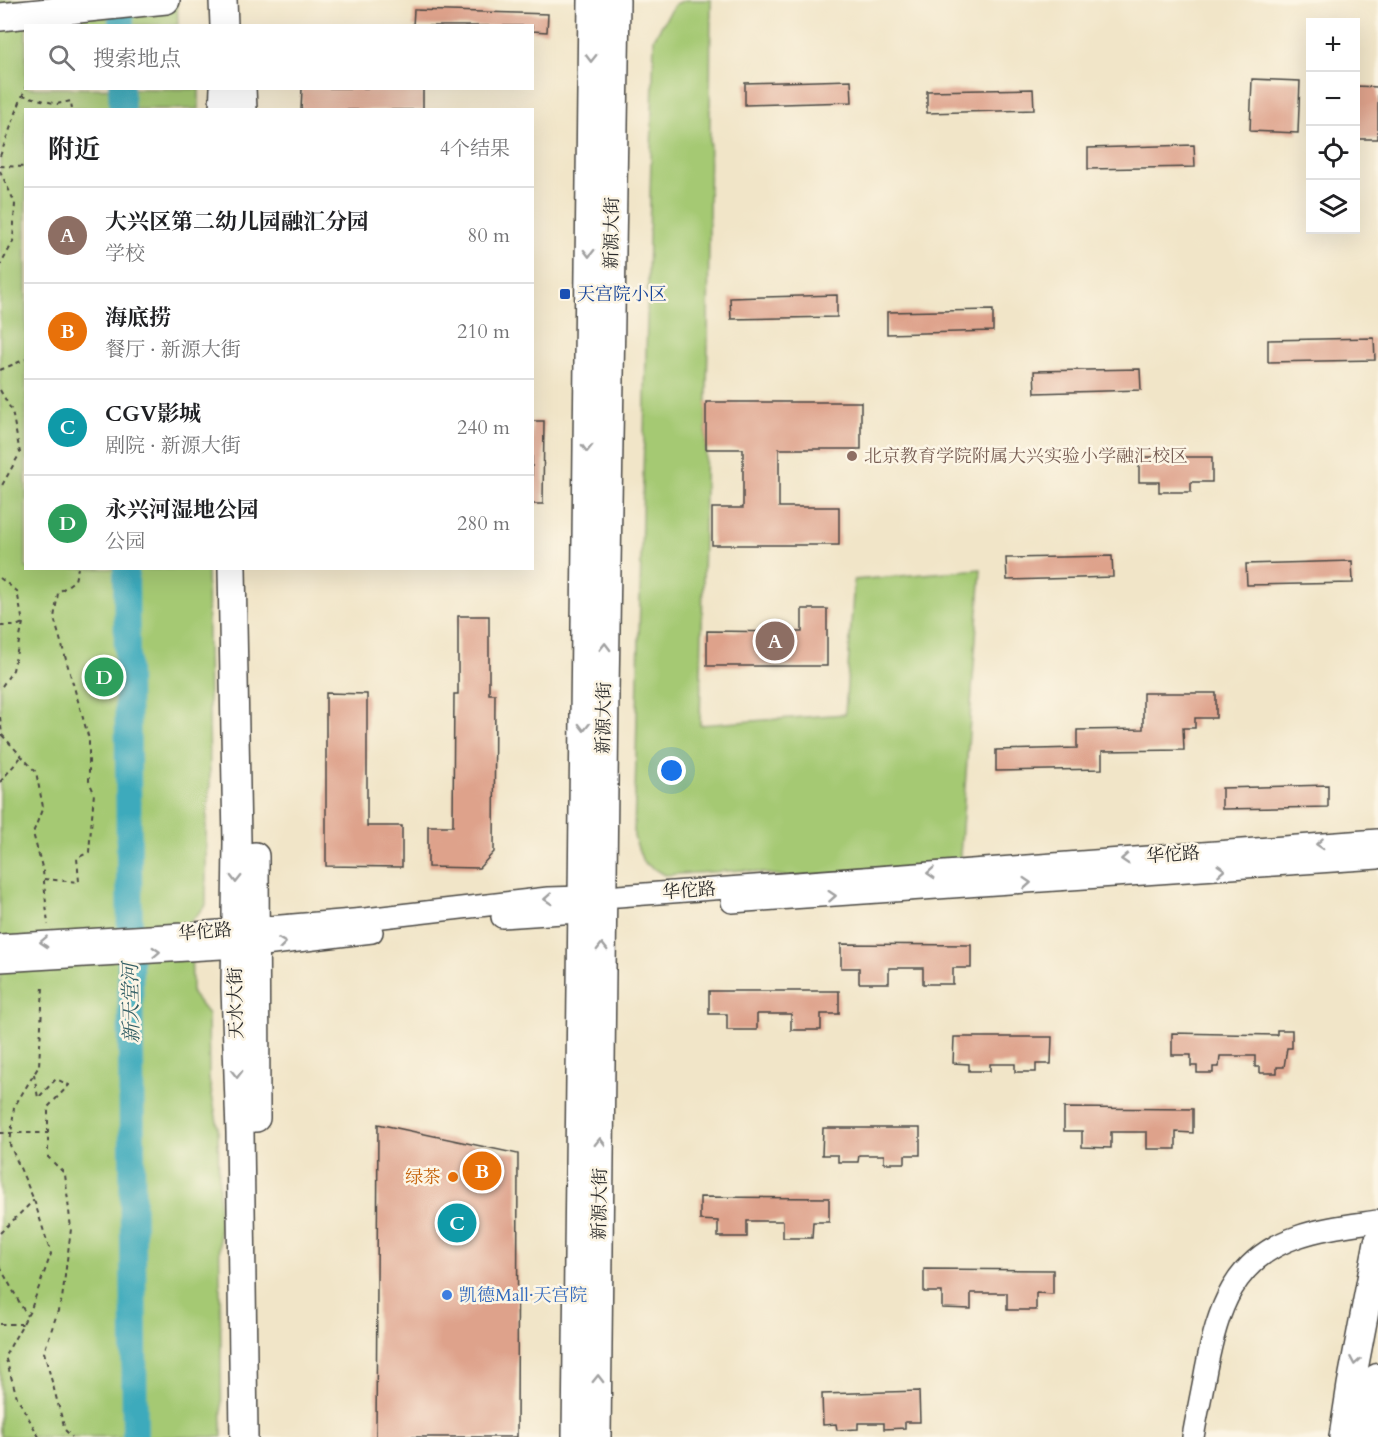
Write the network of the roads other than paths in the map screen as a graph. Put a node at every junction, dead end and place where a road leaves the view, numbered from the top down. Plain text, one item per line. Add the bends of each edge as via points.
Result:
1 (166, 0) edge
2 (223, 0) edge
3 (242, 0) edge
4 (592, 0) edge
5 (616, 0) edge
6 (0, 17) edge
7 (224, 24) edge
8 (242, 24) edge
9 (224, 90) edge
10 (243, 90) edge
11 (223, 108) edge
12 (243, 108) edge
13 (232, 570) edge
14 (248, 570) edge
15 (1378, 840) edge
16 (1378, 858) edge
17 (592, 904) junction
18 (246, 938) junction
19 (0, 945) edge
20 (88, 948) junction
21 (0, 961) edge
22 (1378, 1221) edge
23 (1378, 1242) edge
24 (1378, 1379) edge
25 (244, 1437) edge
26 (261, 1437) edge
27 (576, 1437) edge
28 (597, 1437) edge
29 (1193, 1437) edge
30 (1344, 1437) edge
31 (1365, 1437) edge

1 - 6 main road
2 - 7 main road
3 - 8 main road
4 -> 17 main road, 新源大街
17 -> 5 main road, 新源大街
9 - 11 main road
10 - 12 main road
13 -> 18 main road, 天水大街 via 237,842
14 - 18 main road, 天水大街
15 -> 17 street, 华佗路
17 -> 16 street, 华佗路
17 - 18 street, 华佗路 via 548,898 365,919
17 - 27 main road, 新源大街
28 -> 17 main road, 新源大街
18 - 20 street, 华佗路
18 -> 25 main road, 天水大街
18 - 26 main road, 天水大街 via 256,1138
20 -> 19 street, 华佗路
20 - 21 street, 华佗路
22 - 29 street via 1298,1236 1269,1249 1247,1267 1231,1288 1213,1336
23 -> 30 main road
24 - 31 highway

